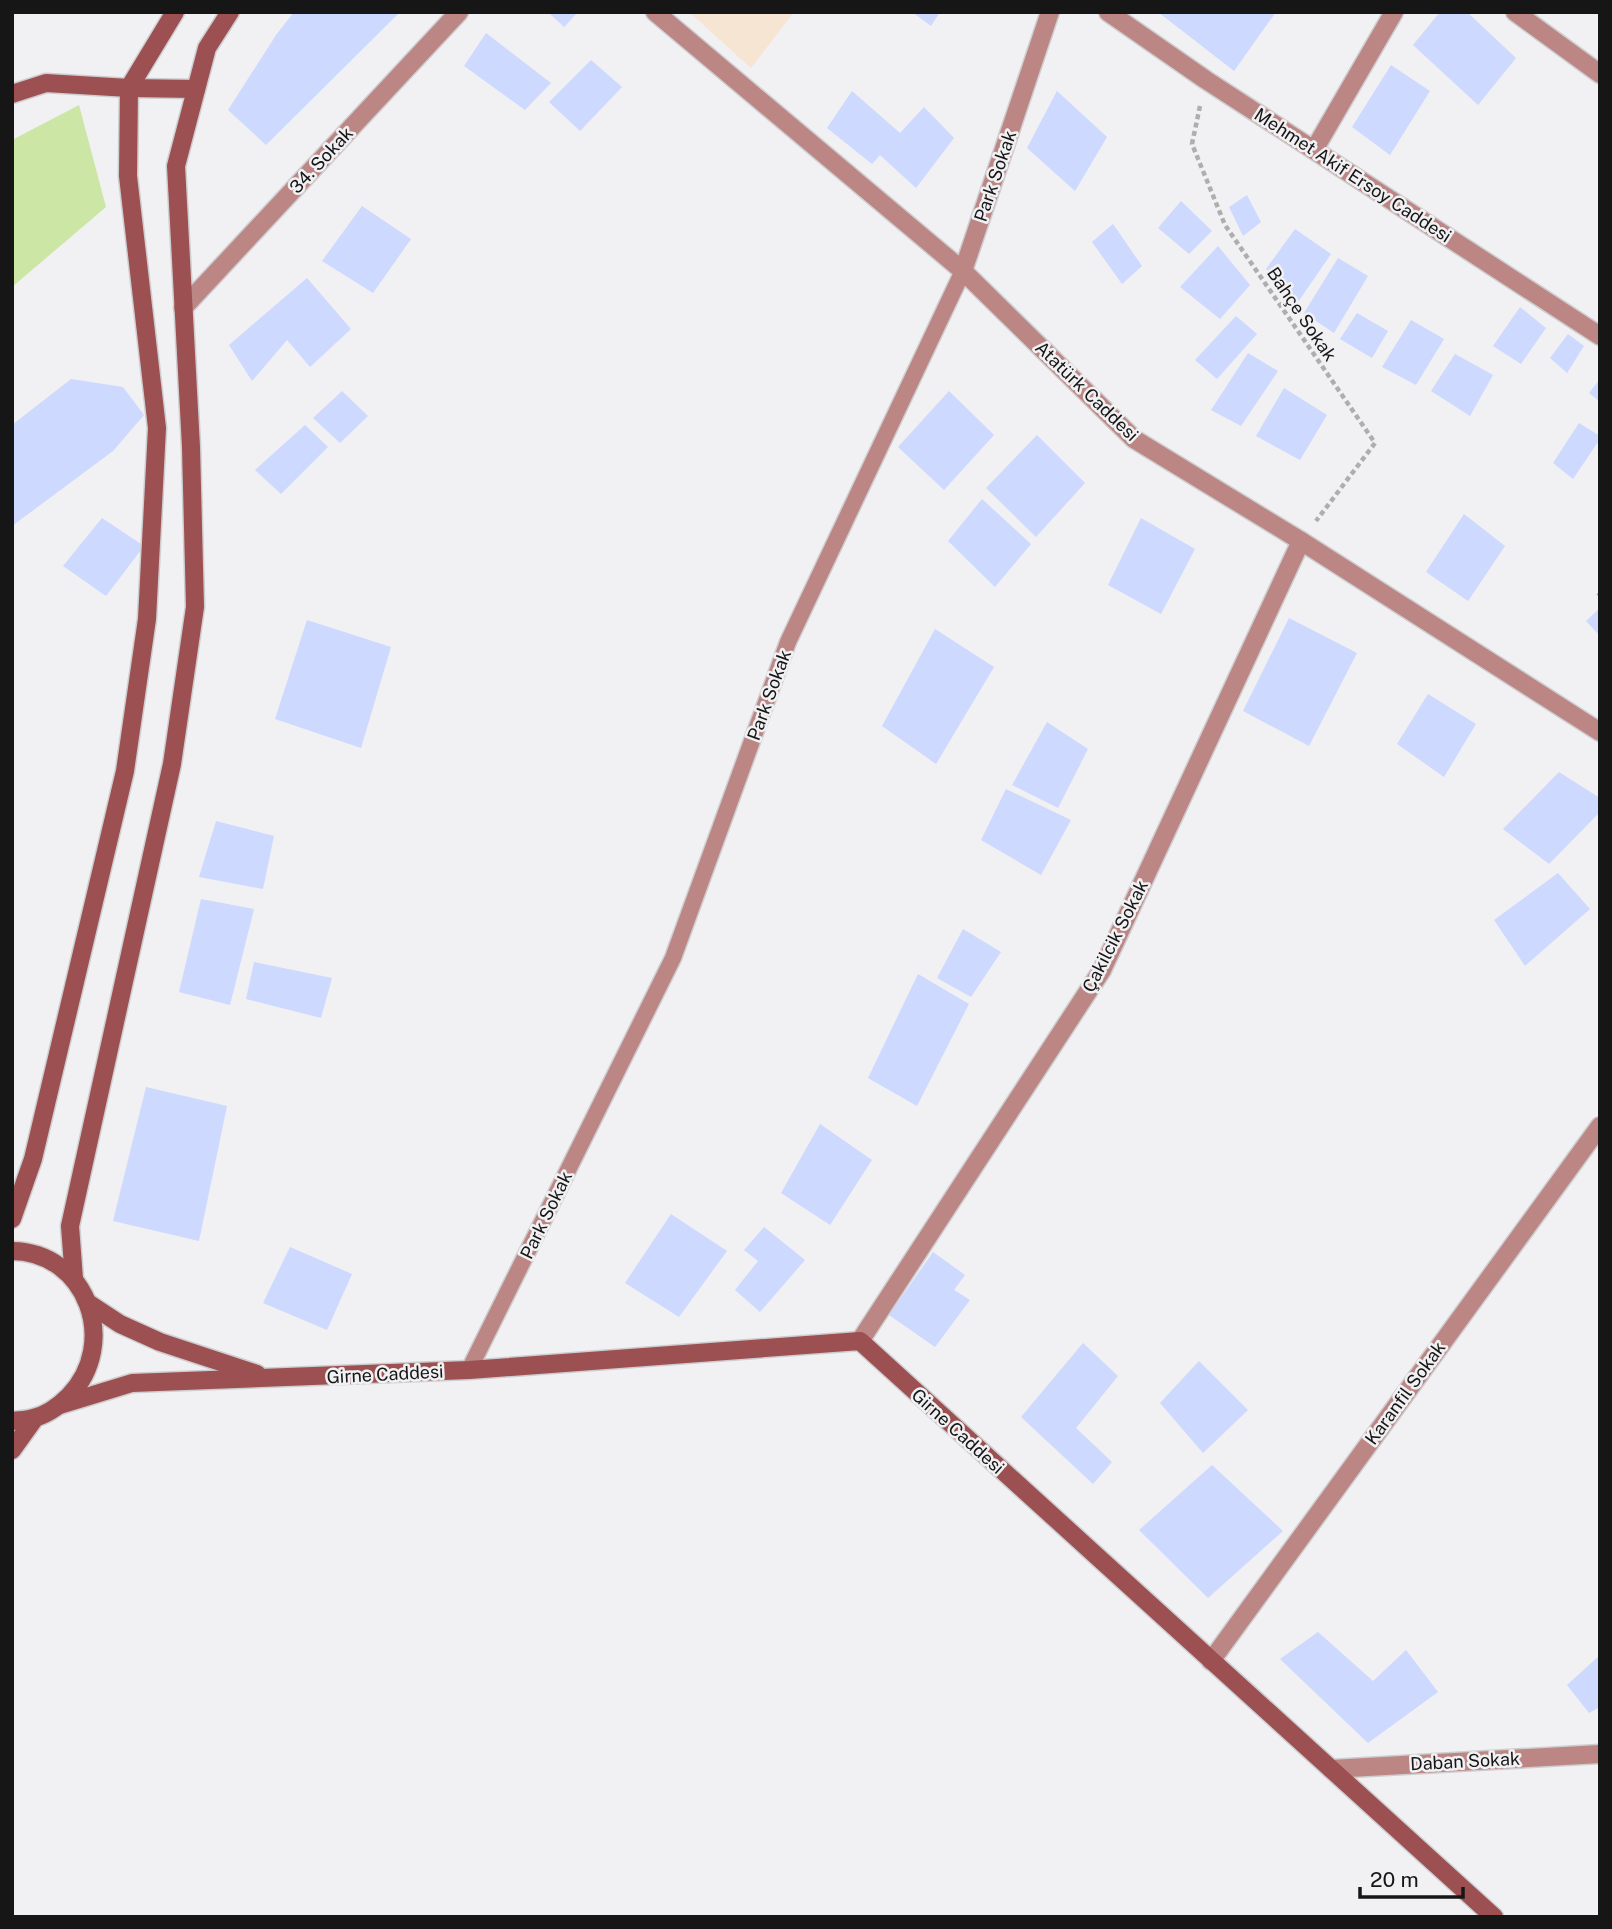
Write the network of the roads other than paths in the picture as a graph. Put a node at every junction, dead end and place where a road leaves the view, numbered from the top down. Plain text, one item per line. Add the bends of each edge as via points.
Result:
1 (175, 12) edge
2 (230, 12) edge
3 (459, 12) edge
4 (655, 12) edge
5 (1050, 12) edge
6 (1108, 12) edge
7 (1394, 12) edge
8 (1515, 12) edge
9 (1600, 74) edge
10 (129, 88) junction
11 (196, 89) junction
12 (12, 94) edge
13 (1314, 150) junction
14 (963, 271) junction
15 (183, 308) junction
16 (1600, 336) edge
17 (1301, 541) junction
18 (1600, 732) edge
19 (1600, 1126) edge
20 (12, 1219) edge
21 (12, 1251) edge
22 (74, 1279) junction
23 (88, 1303) junction
24 (860, 1341) junction
25 (469, 1370) junction
26 (271, 1379) junction
27 (60, 1405) junction
28 (35, 1418) junction
29 (12, 1421) edge
30 (12, 1450) edge
31 (1211, 1661) junction
32 (1600, 1754) edge
33 (1331, 1769) junction
34 (1494, 1917) edge

1 - 10 main road
2 - 11 main road via 206,48
3 - 15 street, 34. Sokak
4 - 14 street, Atatürk Caddesi
5 - 14 street, Park Sokak
6 - 13 street, Mehmet Akif Ersoy Caddesi
7 - 13 street
8 - 9 street
10 - 11 main road
10 - 12 main road via 46,83
10 - 20 main road via 128,176 157,428 147,619 125,771 33,1159
11 - 15 main road via 176,166
13 - 16 street, Mehmet Akif Ersoy Caddesi
14 - 17 street, Atatürk Caddesi via 1134,439
14 - 25 lane, Park Sokak via 788,642 673,958
15 - 22 main road via 195,607 172,764 70,1226
17 - 18 street, Atatürk Caddesi
17 - 24 street, Çakilcik Sokak via 1102,970
19 - 31 street, Karanfil Sokak
21 - 22 main road via 51,1260
22 - 23 main road
23 - 26 main road, Girne Caddesi via 160,1342
23 - 27 main road via 95,1331 92,1359 80,1385
24 - 25 main road, Girne Caddesi
24 - 31 main road, Girne Caddesi
25 - 26 main road, Girne Caddesi
26 - 27 main road, Girne Caddesi via 132,1383
27 - 28 main road
28 - 29 main road
28 - 30 main road
31 - 33 main road, Girne Caddesi
32 - 33 street, Daban Sokak
33 - 34 main road, Girne Caddesi

